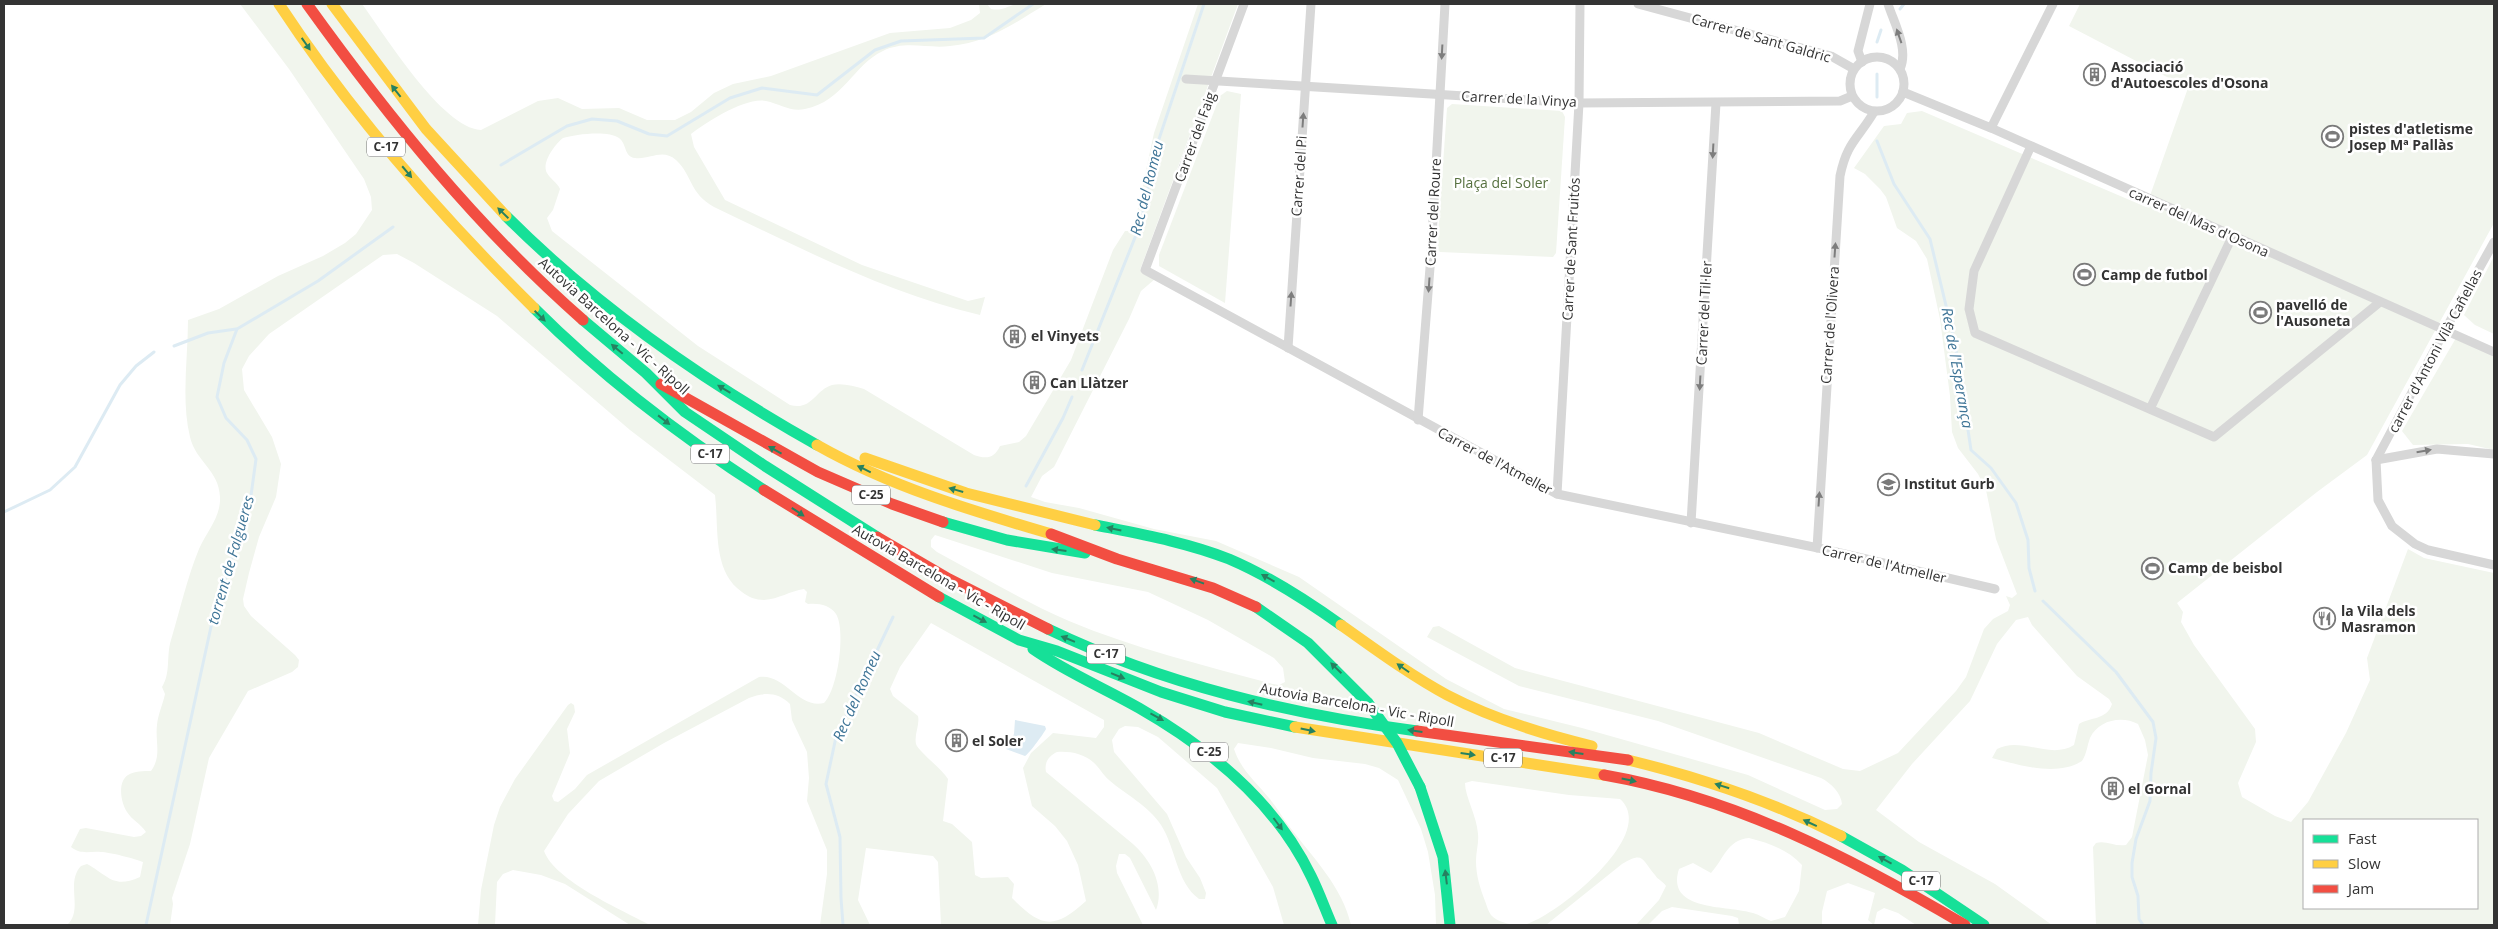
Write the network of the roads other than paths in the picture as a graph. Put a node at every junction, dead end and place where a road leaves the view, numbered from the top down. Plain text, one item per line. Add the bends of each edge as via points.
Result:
1 (279, 4) edge
2 (307, 4) edge
3 (332, 4) edge
4 (1244, 4) edge
5 (1311, 4) edge
6 (1445, 4) edge
7 (1580, 4) edge
8 (1638, 4) edge
9 (1870, 4) edge
10 (1888, 4) edge
11 (2053, 4) edge
12 (1862, 62) junction
13 (1854, 69) junction
14 (1900, 69) junction
15 (1186, 79) dead end
16 (1215, 82) junction
17 (1305, 87) junction
18 (1903, 92) junction
19 (1440, 95) junction
20 (1852, 96) junction
21 (1580, 103) junction
22 (1716, 103) junction
23 (1874, 112) junction
24 (1991, 128) junction
25 (2031, 146) junction
26 (2232, 237) junction
27 (2494, 242) edge
28 (1145, 270) joint
29 (2380, 302) junction
30 (2444, 330) junction
31 (1288, 348) junction
32 (2494, 352) edge
33 (655, 380) junction
34 (2150, 409) junction
35 (765, 414) junction
36 (1418, 420) junction
37 (2494, 454) edge
38 (2376, 460) junction
39 (1557, 494) junction
40 (1691, 524) junction
41 (1817, 548) junction
42 (1107, 556) junction
43 (2494, 565) edge
44 (1995, 589) dead end
45 (1023, 642) junction
46 (1624, 759) junction
47 (1332, 925) edge
48 (1450, 925) edge
49 (1965, 925) edge
50 (1984, 925) edge

1 -> 45 highway, Autovia Barcelona - Vic - Ripoll / C-17 via 328,75 472,246 556,330 623,388 694,443 828,530 937,596
33 -> 2 highway, Autovia Barcelona - Vic - Ripoll / C-17 via 572,312 491,232 395,123
35 -> 3 highway via 657,345 592,295 538,247 487,198 424,127
4 - 16 street, Carrer del Faig
5 - 17 street, Carrer del Pi
6 -> 19 street, Carrer del Roure
7 - 21 street, Carrer de Sant Fruitós
8 - 13 street, Carrer de Sant Galdric via 1831,56
9 - 12 street via 1858,51
14 -> 10 street via 1904,52
11 - 24 street
12 - 13 street
12 - 14 street via 1880,57
13 - 20 street via 1850,85
14 - 18 street via 1904,78
15 - 16 street, Carrer de la Vinya
16 - 17 street, Carrer de la Vinya
16 - 28 street, Carrer del Faig
17 - 19 street, Carrer de la Vinya
31 -> 17 street, Carrer del Pi
18 - 23 street via 1892,107
18 - 24 street, carrer del Mas d'Osona
19 - 21 street, Carrer de la Vinya
19 -> 36 street, Carrer del Roure
20 - 22 street, Carrer de la Vinya via 1840,100
20 - 23 street via 1861,107
21 - 22 street, Carrer de la Vinya
21 - 39 street, Carrer de Sant Fruitós
22 -> 40 street, Carrer del Til·ler
41 -> 23 street, Carrer de l'Olivera via 1840,176 1844,155
24 - 25 street, carrer del Mas d'Osona
25 - 26 street, carrer del Mas d'Osona
25 - 34 street via 1974,271 1969,309 1975,333
26 - 29 street, carrer del Mas d'Osona
26 - 34 street
27 - 30 street, carrer d'Antoni Vilà Cañellas
28 - 31 street, Carrer de l'Atmeller
29 - 30 street, carrer del Mas d'Osona
29 - 34 street via 2214,436
30 - 32 street, carrer del Mas d'Osona
30 - 38 street, carrer d'Antoni Vilà Cañellas
31 - 36 street, Carrer de l'Atmeller
42 -> 33 highway, C-25 via 1050,549 1000,538 864,492 783,454
46 -> 33 highway, Autovia Barcelona - Vic - Ripoll / C-17 via 1363,724 1279,708 1222,695 1099,652 968,591 884,542 738,448 676,404
42 -> 35 highway via 1076,542 954,506 875,474 814,445
46 -> 35 highway via 1598,747 1554,736 1470,707 1407,671 1295,594 1227,559 1141,534 1027,510 942,486 880,464
36 - 39 street, Carrer de l'Atmeller
38 -> 37 street via 2437,449
38 - 43 street via 2378,500 2392,526 2428,550
39 - 40 street, Carrer de l'Atmeller
40 - 41 street, Carrer de l'Atmeller
41 - 44 street, Carrer de l'Atmeller
48 -> 42 highway, C-25, bridge via 1443,856 1420,787 1397,743 1368,703 1327,660 1266,612 1216,588
45 -> 47 highway, C-25 via 1050,661 1171,725 1232,772 1290,839 1315,880
45 -> 49 highway, Autovia Barcelona - Vic - Ripoll / C-17 via 1056,651 1140,686 1222,712 1338,736 1591,771 1697,796 1751,814 1837,852
50 -> 46 highway, Autovia Barcelona - Vic - Ripoll / C-17 via 1909,874 1796,816 1738,791

